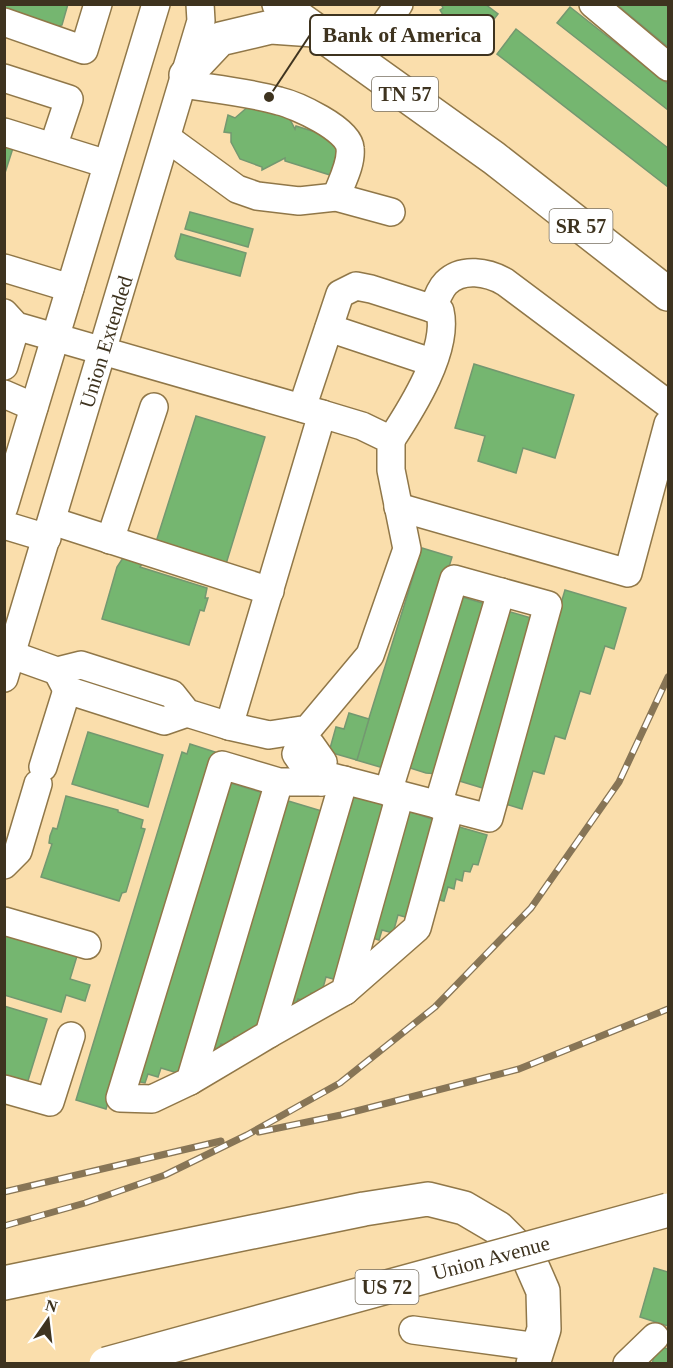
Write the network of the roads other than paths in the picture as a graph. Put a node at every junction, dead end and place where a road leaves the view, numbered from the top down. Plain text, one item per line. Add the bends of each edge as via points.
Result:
1 (98, 4) edge
2 (200, 4) edge
3 (279, 4) edge
4 (399, 4) edge
5 (593, 4) edge
6 (149, 9) edge
7 (4, 22) edge
8 (315, 30) junction
9 (358, 61) junction
10 (669, 67) edge
11 (4, 78) edge
12 (184, 79) junction
13 (4, 132) edge
14 (167, 138) junction
15 (53, 147) junction
16 (494, 158) joint
17 (108, 164) junction
18 (336, 197) junction
19 (392, 212) dead end
20 (4, 268) edge
21 (70, 288) junction
22 (669, 294) edge
23 (432, 309) junction
24 (10, 320) edge
25 (328, 328) junction
26 (56, 337) junction
27 (103, 351) junction
28 (431, 362) junction
29 (4, 366) edge
30 (4, 394) edge
31 (669, 404) edge
32 (34, 407) junction
33 (154, 407) dead end
34 (312, 411) junction
35 (669, 424) edge
36 (391, 440) junction
37 (4, 507) edge
38 (398, 507) junction
39 (4, 525) edge
40 (49, 529) junction
41 (110, 540) junction
42 (270, 591) junction
43 (501, 592) junction
44 (7, 661) edge
45 (62, 680) junction
46 (229, 726) junction
47 (296, 738) junction
48 (328, 779) junction
49 (279, 782) junction
50 (394, 794) junction
51 (444, 806) junction
52 (4, 865) edge
53 (4, 921) edge
54 (87, 945) dead end
55 (345, 990) junction
56 (269, 1034) junction
57 (71, 1036) dead end
58 (190, 1081) junction
59 (4, 1089) edge
60 (669, 1210) edge
61 (4, 1283) edge
62 (413, 1330) dead end
63 (655, 1337) dead end
64 (536, 1355) edge
65 (106, 1364) edge
66 (627, 1364) edge

1 - 7 street via 84,50
2 - 12 street, Union Extended via 201,21
3 - 8 main road, TN 57
4 - 9 street
5 - 10 street
6 - 17 street
8 - 9 main road, TN 57
8 - 12 main road via 271,27 220,39
9 - 16 main road, TN 57
11 - 15 street via 69,99
12 - 14 street, Union Extended
12 - 18 street via 280,101 334,127 348,140 350,148
13 - 15 street
14 - 18 street via 237,189 256,196 299,201
14 - 27 street, Union Extended
15 - 17 street
16 - 22 main road, SR 57
17 - 21 street
18 - 19 street
20 - 21 street
21 - 26 street
23 - 25 street via 356,286 340,294
23 - 28 street via 440,311 442,333
23 - 31 street via 444,284 456,276 491,274
24 - 26 street
24 - 29 street
25 - 28 street
25 - 34 street
26 - 27 street
26 - 32 street
27 - 34 street
27 - 40 street, Union Extended
28 - 36 street via 415,404
30 - 32 street
32 - 37 street
33 - 41 street
34 - 36 street via 362,426
34 - 42 street
35 - 38 street via 628,573
36 - 38 street via 391,470
38 - 47 street via 407,549 370,655
39 - 40 street
40 - 41 street
40 - 44 street, Union Extended
41 - 42 street
42 - 46 street
43 - 50 street via 454,579
43 - 51 street
43 - 51 street via 548,605 489,818
44 - 45 street
45 - 46 street via 164,721 187,713
45 - 52 street via 41,776 18,851
46 - 47 street
47 - 48 street via 296,754 307,770
48 - 49 street
48 - 50 street
48 - 56 street
49 - 58 street
49 - 58 street via 222,765 120,1098 152,1099
50 - 51 street
50 - 55 street
51 - 55 street via 417,928
53 - 54 street
55 - 56 street
56 - 58 street
57 - 59 street via 50,1102
60 - 65 main road, Union Avenue / US 72, bridge
61 - 64 main road via 428,1199 464,1208 498,1228 529,1259 543,1291 544,1329
62 - 64 street
63 - 66 street

